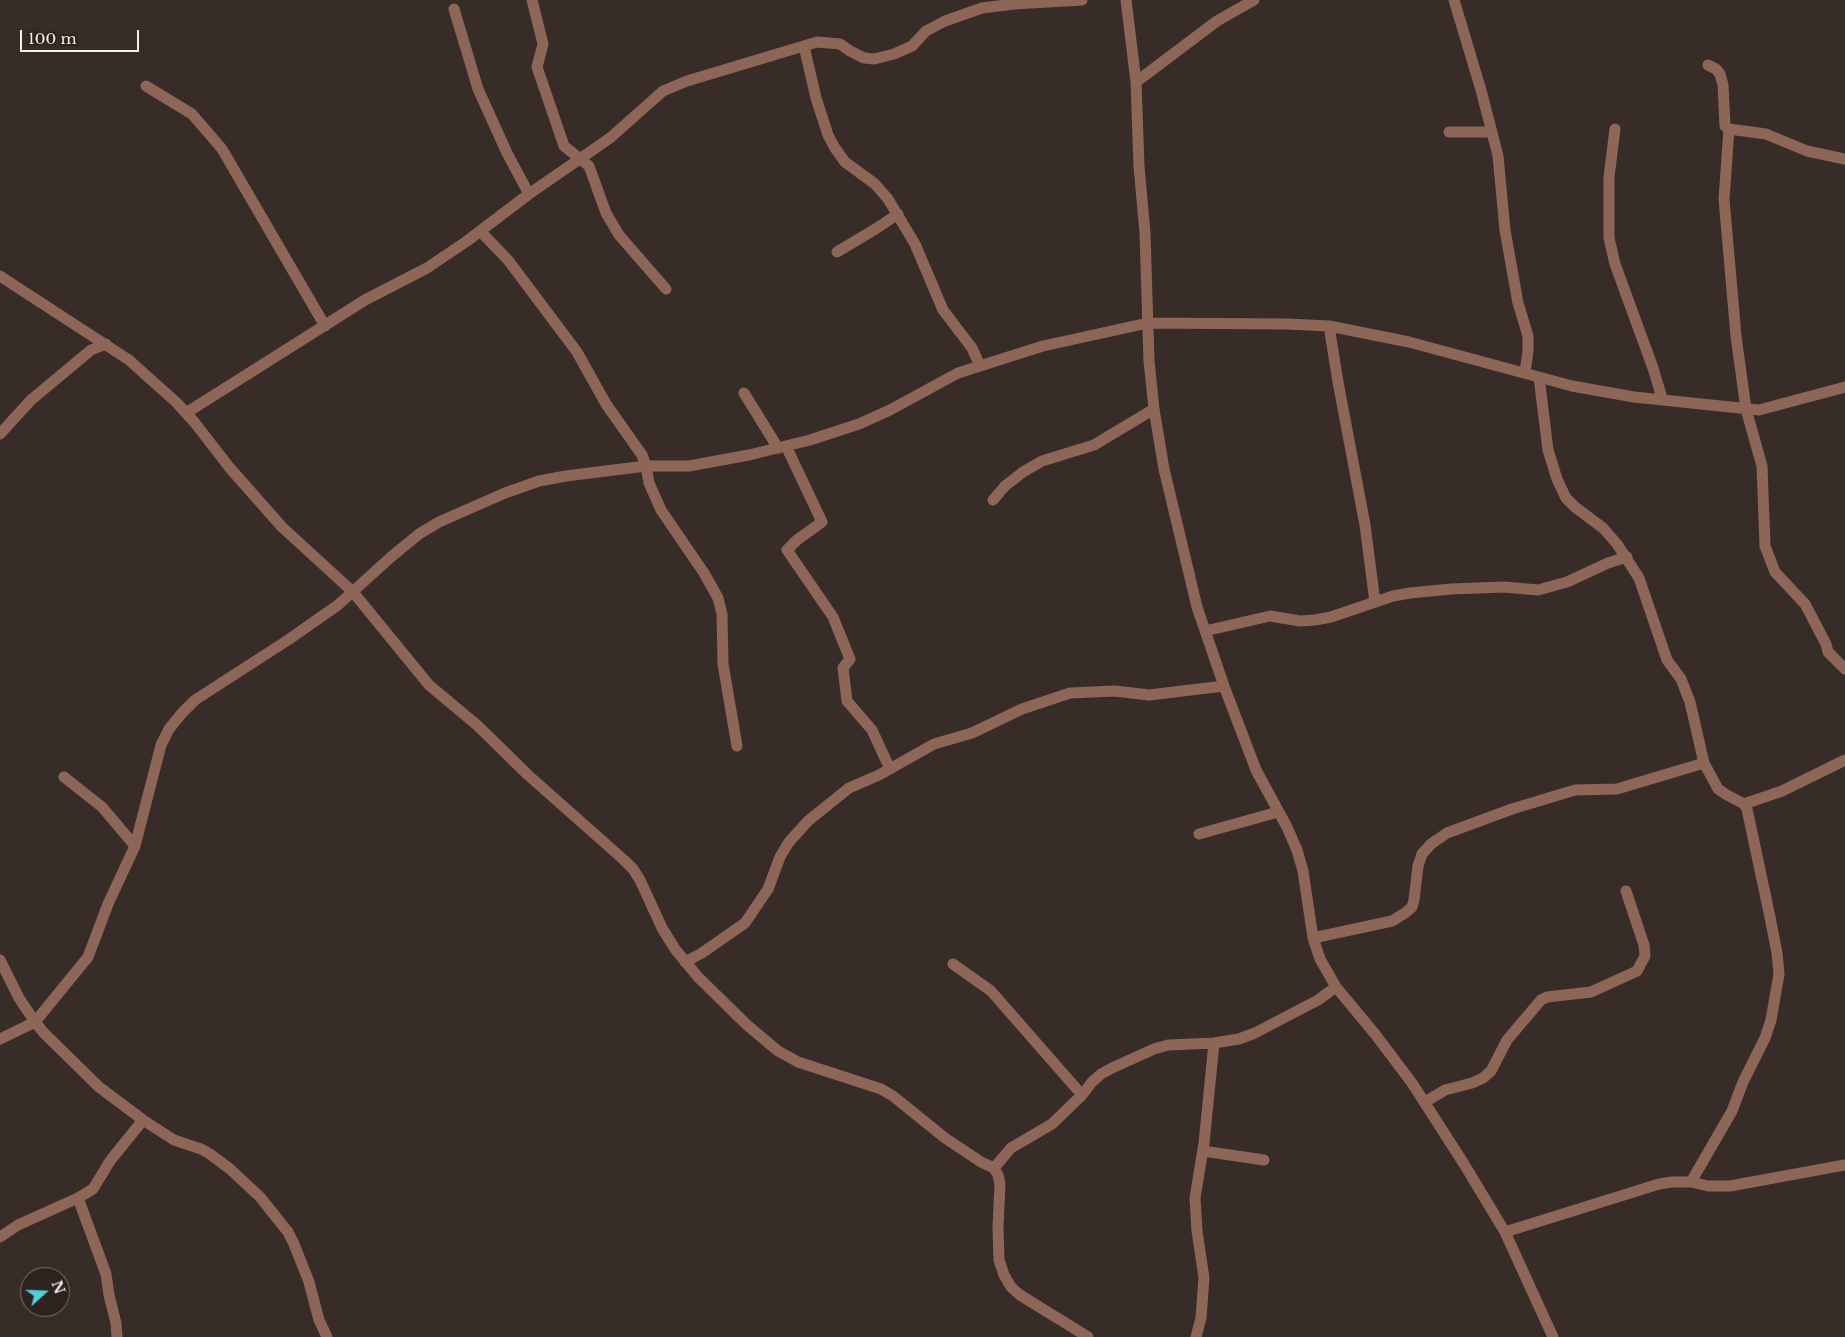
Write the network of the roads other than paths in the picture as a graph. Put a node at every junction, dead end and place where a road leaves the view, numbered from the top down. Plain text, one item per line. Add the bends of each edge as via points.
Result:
1 (532, 0) edge
2 (1082, 0) edge
3 (1126, 0) edge
4 (1254, 0) edge
5 (1454, 0) edge
6 (454, 9) dead end
7 (804, 46) junction
8 (1708, 65) dead end
9 (1136, 82) junction
10 (146, 86) dead end
11 (1615, 129) dead end
12 (1729, 129) junction
13 (1449, 132) dead end
14 (1492, 132) junction
15 (580, 160) junction
16 (1845, 160) edge
17 (528, 194) junction
18 (898, 214) junction
19 (480, 231) junction
20 (837, 252) dead end
21 (0, 276) edge
22 (666, 289) dead end
23 (1148, 323) junction
24 (325, 326) junction
25 (1329, 326) junction
26 (106, 344) junction
27 (980, 366) junction
28 (1525, 373) junction
29 (1539, 377) junction
30 (1845, 387) edge
31 (744, 393) dead end
32 (1662, 398) junction
33 (1154, 409) junction
34 (1746, 409) junction
35 (186, 413) junction
36 (0, 434) edge
37 (782, 447) junction
38 (646, 466) junction
39 (993, 500) dead end
40 (1627, 557) junction
41 (353, 592) junction
42 (1374, 602) junction
43 (1206, 631) junction
44 (1845, 669) edge
45 (1224, 686) junction
46 (737, 746) dead end
47 (1845, 760) edge
48 (1704, 763) junction
49 (890, 769) junction
50 (64, 776) dead end
51 (1744, 804) junction
52 (1278, 812) junction
53 (1199, 834) dead end
54 (135, 846) junction
55 (1626, 891) dead end
56 (1313, 938) junction
57 (0, 960) edge
58 (684, 962) junction
59 (953, 964) dead end
60 (1336, 987) junction
61 (35, 1022) junction
62 (0, 1039) edge
63 (1214, 1043) junction
64 (1082, 1095) junction
65 (1425, 1102) junction
66 (143, 1120) junction
67 (1203, 1151) junction
68 (1264, 1160) dead end
69 (1845, 1165) edge
70 (994, 1168) junction
71 (1691, 1182) junction
72 (78, 1198) junction
73 (1505, 1232) junction
74 (0, 1237) edge
75 (117, 1337) edge
76 (326, 1337) edge
77 (1088, 1337) edge
78 (1196, 1337) edge
79 (1553, 1337) edge

1 - 15 street via 542,44 537,67 564,146
2 - 7 street via 982,8 926,31 912,46 874,59 864,58 840,44 817,42
3 - 9 street
4 - 9 street via 1217,21
5 - 14 street
6 - 17 street via 478,89
7 - 15 street via 663,91
7 - 18 street via 816,98 834,148 845,162 875,184
8 - 12 street via 1720,74 1725,126
9 - 23 street
10 - 24 street via 192,114 222,149
11 - 32 street via 1609,177 1609,238
12 - 16 street via 1766,134 1807,151
12 - 34 street via 1724,199
13 - 14 street
14 - 28 street via 1498,156 1505,230 1518,303 1528,336
15 - 17 street
15 - 22 street via 589,166 606,213 619,235
17 - 19 street
18 - 20 street
18 - 27 street via 915,244 943,310 972,348
19 - 24 street via 427,268 365,300
19 - 38 street via 508,260 577,352
21 - 26 street
23 - 25 street
23 - 27 street via 1043,346
23 - 33 street
24 - 35 street
25 - 28 street via 1410,342
25 - 42 street via 1365,525
26 - 35 street via 158,384
26 - 36 street via 91,350 30,400
27 - 37 street via 958,373 859,424
28 - 29 street
29 - 32 street via 1634,397
29 - 40 street via 1548,450 1556,479 1566,498 1604,528
30 - 34 street via 1770,408
31 - 37 street
32 - 34 street
33 - 39 street via 1094,445 1042,462 1023,472
33 - 43 street via 1177,527
34 - 44 street via 1762,466 1765,546 1775,572 1805,604 1828,652
35 - 41 street via 282,527
37 - 38 street via 689,466
37 - 49 street via 822,522 787,550 833,617 850,659 843,668 846,701 872,730
38 - 41 street via 539,481 466,509 419,534
38 - 46 street via 649,483 661,510 718,598 722,614 723,664
40 - 42 street via 1545,588 1442,590
40 - 48 street via 1639,578 1667,660 1681,680 1690,702
41 - 54 street via 288,640 195,700 182,713 169,729 162,745
41 - 58 street via 429,686 478,726 633,869 662,928
42 - 43 street via 1315,620 1270,616
43 - 45 street
45 - 49 street via 1149,695 1115,691 1070,693 1022,708 972,732 934,744
45 - 52 street via 1256,770
47 - 51 street via 1782,791
48 - 51 street via 1718,789
48 - 56 street via 1617,789 1575,790 1447,832 1422,854 1412,907 1405,913 1392,921
49 - 58 street via 848,788 808,821 780,857 768,889 745,923
50 - 54 street via 102,807
51 - 71 street via 1755,841 1777,953 1778,974 1765,1038 1728,1118
52 - 53 street
52 - 56 street via 1303,871
54 - 61 street via 88,957
55 - 65 street via 1644,945 1645,956 1637,971 1592,992 1541,1000 1507,1040 1491,1071 1483,1078 1444,1090
56 - 60 street via 1320,959
57 - 61 street
58 - 70 street via 778,1051 798,1062 881,1089 945,1138
59 - 64 street via 991,991
60 - 63 street via 1255,1033
60 - 65 street
61 - 62 street
61 - 66 street via 99,1087
63 - 64 street via 1175,1044 1154,1049 1101,1074
63 - 67 street
64 - 70 street via 1052,1124 1011,1148
65 - 73 street
66 - 72 street via 110,1161 93,1189
66 - 76 street via 174,1140 210,1154 266,1204 294,1244
67 - 68 street
67 - 78 street via 1195,1198 1204,1294
69 - 71 street via 1730,1186
70 - 77 street via 1000,1184 999,1260 1004,1275 1020,1295
71 - 73 street via 1659,1184
72 - 74 street via 18,1225
72 - 75 street via 106,1274
73 - 79 street

